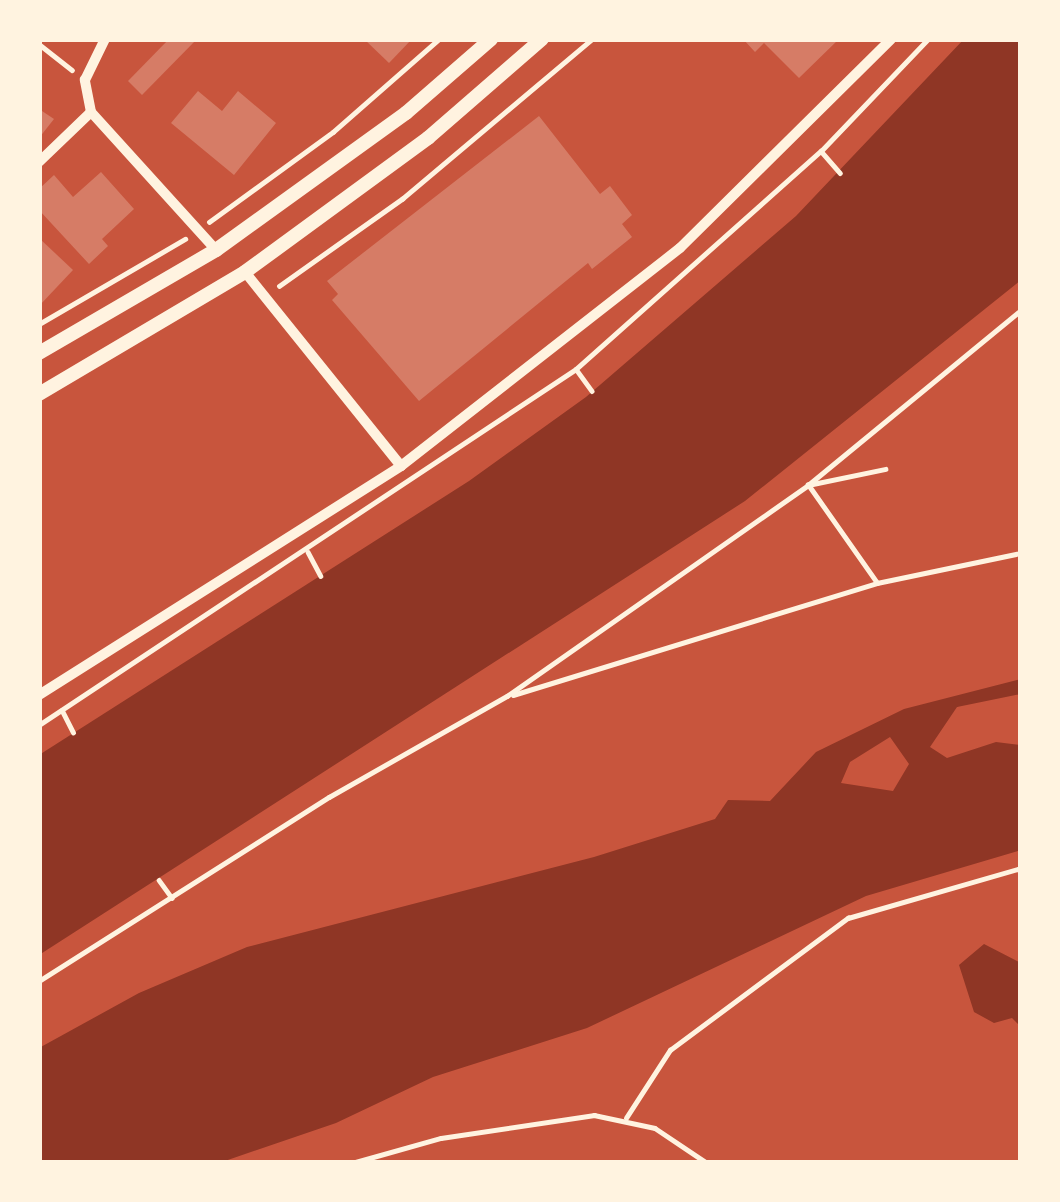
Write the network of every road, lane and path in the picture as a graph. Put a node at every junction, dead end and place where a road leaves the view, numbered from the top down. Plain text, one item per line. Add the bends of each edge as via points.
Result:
1 (105, 39) edge
2 (439, 39) edge
3 (491, 39) edge
4 (542, 39) edge
5 (592, 39) edge
6 (891, 39) edge
7 (39, 44) edge
8 (85, 80) junction
9 (91, 112) junction
10 (821, 151) dead end
11 (39, 163) edge
12 (839, 173) dead end
13 (200, 229) junction
14 (216, 250) junction
15 (245, 272) junction
16 (264, 296) junction
17 (1021, 310) edge
18 (39, 324) edge
19 (39, 353) edge
20 (576, 369) dead end
21 (592, 391) dead end
22 (39, 394) edge
23 (401, 466) junction
24 (885, 470) dead end
25 (808, 485) junction
26 (308, 552) dead end
27 (1021, 553) edge
28 (321, 576) dead end
29 (878, 584) junction
30 (39, 695) edge
31 (507, 697) junction
32 (62, 710) dead end
33 (74, 732) dead end
34 (1021, 868) edge
35 (159, 880) dead end
36 (172, 898) junction
37 (39, 981) edge
38 (626, 1118) junction
39 (352, 1163) edge
40 (707, 1163) edge

1 - 8 street
2 - 13 path via 333,132
3 - 14 main road via 406,113
4 - 15 main road via 428,138
5 - 16 path via 402,199
6 - 23 street via 680,248
7 - 8 path
8 - 9 street
9 - 11 street
9 - 13 street
10 - 12 path
13 - 14 street
13 - 18 path
14 - 19 main road
15 - 16 street
15 - 22 main road
16 - 23 street
17 - 25 path
20 - 21 path
23 - 30 street
24 - 25 path
25 - 29 path
25 - 31 path
26 - 28 path
27 - 29 path
29 - 31 path
31 - 36 path
32 - 33 path
34 - 38 path via 848,918 670,1050
35 - 36 path
36 - 37 path
38 - 39 path via 548,1119
38 - 40 path via 687,1144

